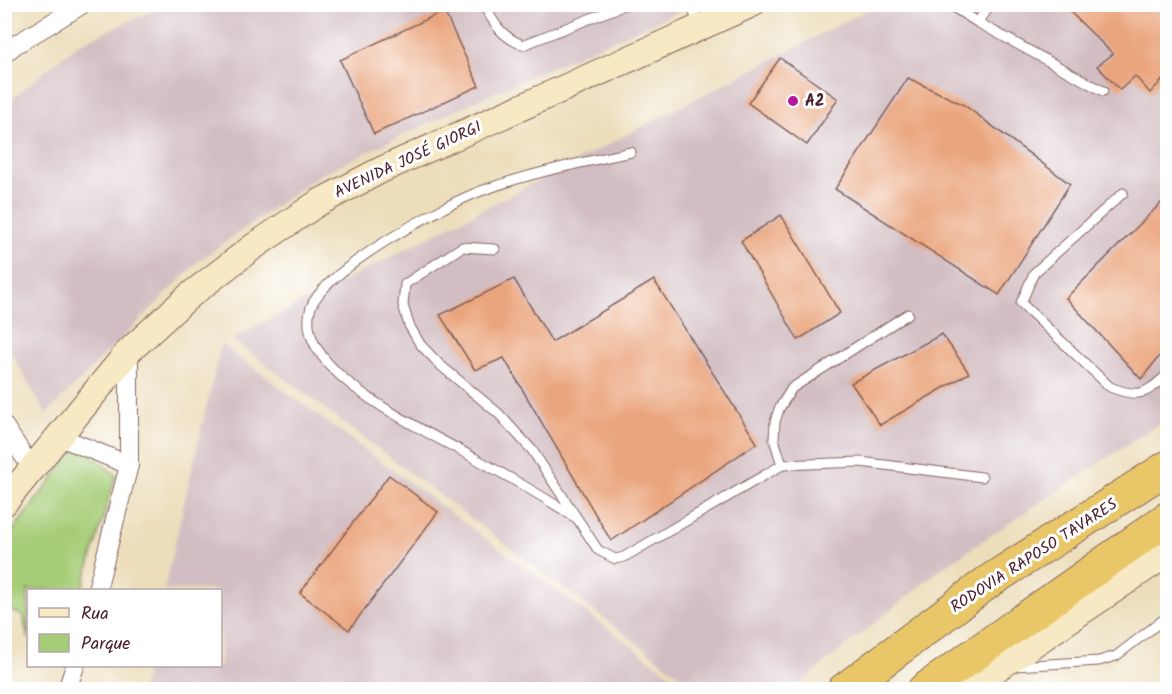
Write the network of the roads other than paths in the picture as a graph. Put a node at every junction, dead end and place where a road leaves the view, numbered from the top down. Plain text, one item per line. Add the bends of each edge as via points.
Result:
1 (82, 4) edge
2 (483, 4) edge
3 (627, 4) edge
4 (691, 4) edge
5 (752, 4) edge
6 (948, 4) edge
7 (992, 4) edge
8 (977, 22) junction
9 (700, 28) junction
10 (4, 54) edge
11 (1103, 91) dead end
12 (631, 152) dead end
13 (1123, 193) dead end
14 (495, 249) dead end
15 (908, 314) dead end
16 (129, 351) junction
17 (1167, 374) edge
18 (4, 426) edge
19 (60, 437) junction
20 (129, 465) junction
21 (782, 465) junction
22 (1167, 467) edge
23 (33, 470) junction
24 (982, 477) dead end
25 (5, 502) edge
26 (1167, 518) edge
27 (580, 520) junction
28 (1167, 553) edge
29 (98, 589) edge
30 (1167, 616) edge
31 (75, 667) edge
32 (993, 672) junction
33 (67, 690) edge
34 (844, 690) edge
35 (924, 690) edge
36 (956, 690) edge

1 - 10 street
2 - 3 lane via 497,28 509,40 523,45
4 - 9 lane
5 - 9 street, AVENIDA JOSÉ GIORGI
6 - 8 lane
7 - 8 lane
8 - 11 lane
9 - 16 street, AVENIDA JOSÉ GIORGI via 381,170 318,203 189,296
12 - 27 lane via 546,170 480,191 422,219 329,282 311,306 308,325 318,350 364,395
13 - 17 lane via 1034,273 1021,303 1110,387 1128,395 1148,392
14 - 27 lane via 462,247 405,284 404,305 409,325 440,365 498,413 532,450
15 - 21 lane via 792,388 775,422 774,439
16 - 19 street, AVENIDA JOSÉ GIORGI
16 - 20 street
18 - 23 street
19 - 20 street
19 - 23 street, AVENIDA JOSÉ GIORGI
20 - 29 street
21 - 24 lane via 860,462
21 - 27 lane via 624,557 607,557 598,550
22 - 34 highway, RODOVIA RAPOSO TAVARES via 988,582
23 - 25 street, AVENIDA JOSÉ GIORGI
26 - 35 highway
28 - 32 street
30 - 32 lane via 1116,656 1099,662 1027,664
31 - 33 street
32 - 36 street

